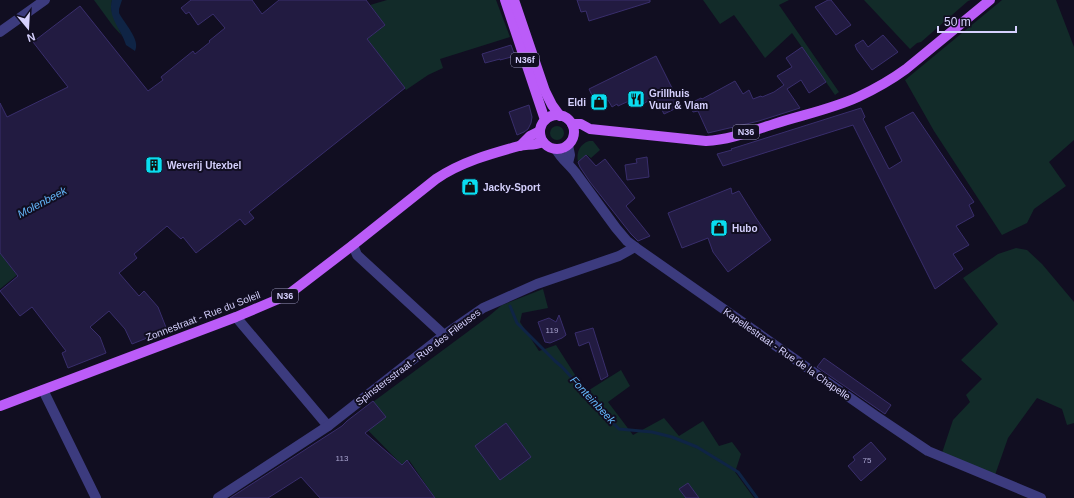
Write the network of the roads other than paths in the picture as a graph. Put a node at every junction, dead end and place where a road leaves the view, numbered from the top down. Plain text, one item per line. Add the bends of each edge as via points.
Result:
1 (45, 0) edge
2 (505, 0) edge
3 (514, 0) edge
4 (990, 0) edge
5 (0, 32) edge
6 (560, 116) junction
7 (545, 120) junction
8 (572, 124) junction
9 (590, 129) junction
10 (540, 132) junction
11 (574, 135) junction
12 (543, 142) junction
13 (568, 145) junction
14 (520, 146) junction
15 (556, 149) junction
16 (568, 163) junction
17 (353, 245) junction
18 (635, 247) junction
19 (236, 317) junction
20 (444, 335) junction
21 (43, 390) junction
22 (0, 406) edge
23 (328, 426) junction
24 (96, 498) edge
25 (218, 498) edge
26 (1041, 498) edge

1 - 5 street
2 - 7 main road, N36f
3 - 6 main road, N36f via 545,91
4 - 9 main road, N36 via 894,77 857,98 821,110 712,141
6 - 7 main road
6 - 8 main road, N36
7 - 10 main road
8 - 9 main road, N36 via 582,124
8 - 11 main road
9 - 11 main road, N36
10 - 12 main road
10 - 14 main road, Zonnestraat - Rue du Soleil / N36 via 530,136
11 - 13 main road
12 - 14 main road, Zonnestraat - Rue du Soleil / N36
12 - 15 main road
13 - 15 main road
13 - 16 street
14 - 17 main road, Zonnestraat - Rue du Soleil / N36 via 448,171
15 - 16 street, Kapellestraat - Rue de la Chapelle via 561,158
16 - 18 street, Kapellestraat - Rue de la Chapelle via 616,228
17 - 19 main road, Zonnestraat - Rue du Soleil / N36 via 289,294
17 - 20 street via 357,256
18 - 20 street, Spinstersstraat - Rue des Fileuses via 619,256 537,284 483,308
18 - 26 street, Kapellestraat - Rue de la Chapelle via 928,451
19 - 21 main road, Zonnestraat - Rue du Soleil / N36
19 - 23 street
20 - 23 street, Spinstersstraat - Rue des Fileuses
21 - 22 main road, Zonnestraat - Rue du Soleil / N36
21 - 24 street
23 - 25 street, Spinstersstraat - Rue des Fileuses

